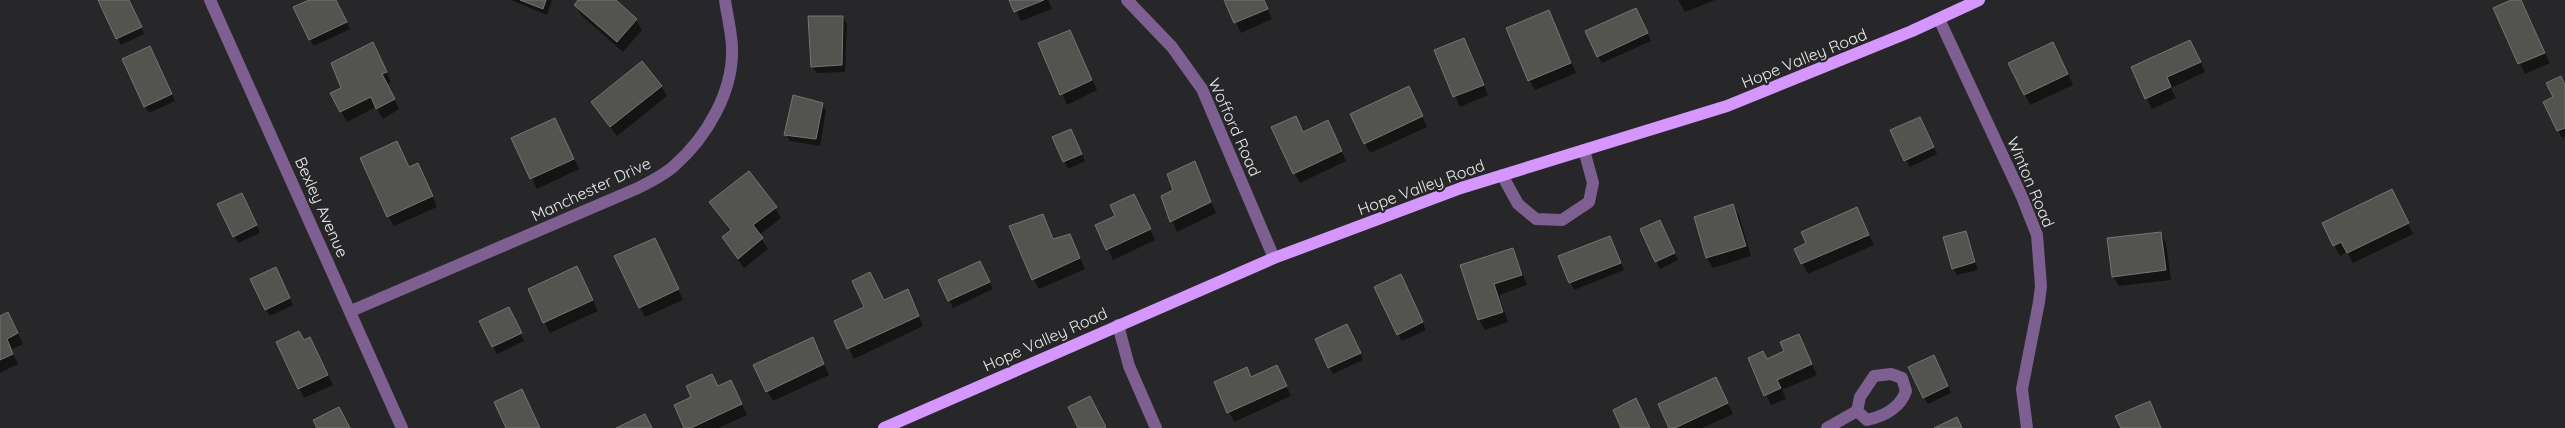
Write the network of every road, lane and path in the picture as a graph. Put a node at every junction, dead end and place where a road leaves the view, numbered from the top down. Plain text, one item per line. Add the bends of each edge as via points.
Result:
1 (210, 0) edge
2 (725, 0) edge
3 (1127, 0) edge
4 (1978, 0) edge
5 (1939, 19) junction
6 (1584, 150) junction
7 (1502, 175) junction
8 (1274, 258) junction
9 (351, 311) junction
10 (1118, 325) junction
11 (1857, 411) dead end
12 (1831, 426) edge
13 (402, 428) edge
14 (884, 428) edge
15 (1156, 428) edge
16 (2027, 428) edge

1 - 9 street, Bexley Avenue
2 - 9 street, Manchester Drive via 732,46 726,86 714,118 698,142 673,168 638,188
3 - 8 street, Wofford Road via 1172,47 1202,90
4 - 5 main road, Hope Valley Road
5 - 6 main road, Hope Valley Road via 1727,106
5 - 16 street, Winton Road via 2037,235 2041,286 2022,389
6 - 7 main road, Hope Valley Road
6 - 7 street via 1592,183 1589,202 1562,220 1536,219 1518,204
7 - 8 main road, Hope Valley Road
8 - 10 main road, Hope Valley Road
9 - 13 street, Bexley Avenue
10 - 14 main road, Hope Valley Road
10 - 15 street via 1129,366
11 - 12 street

